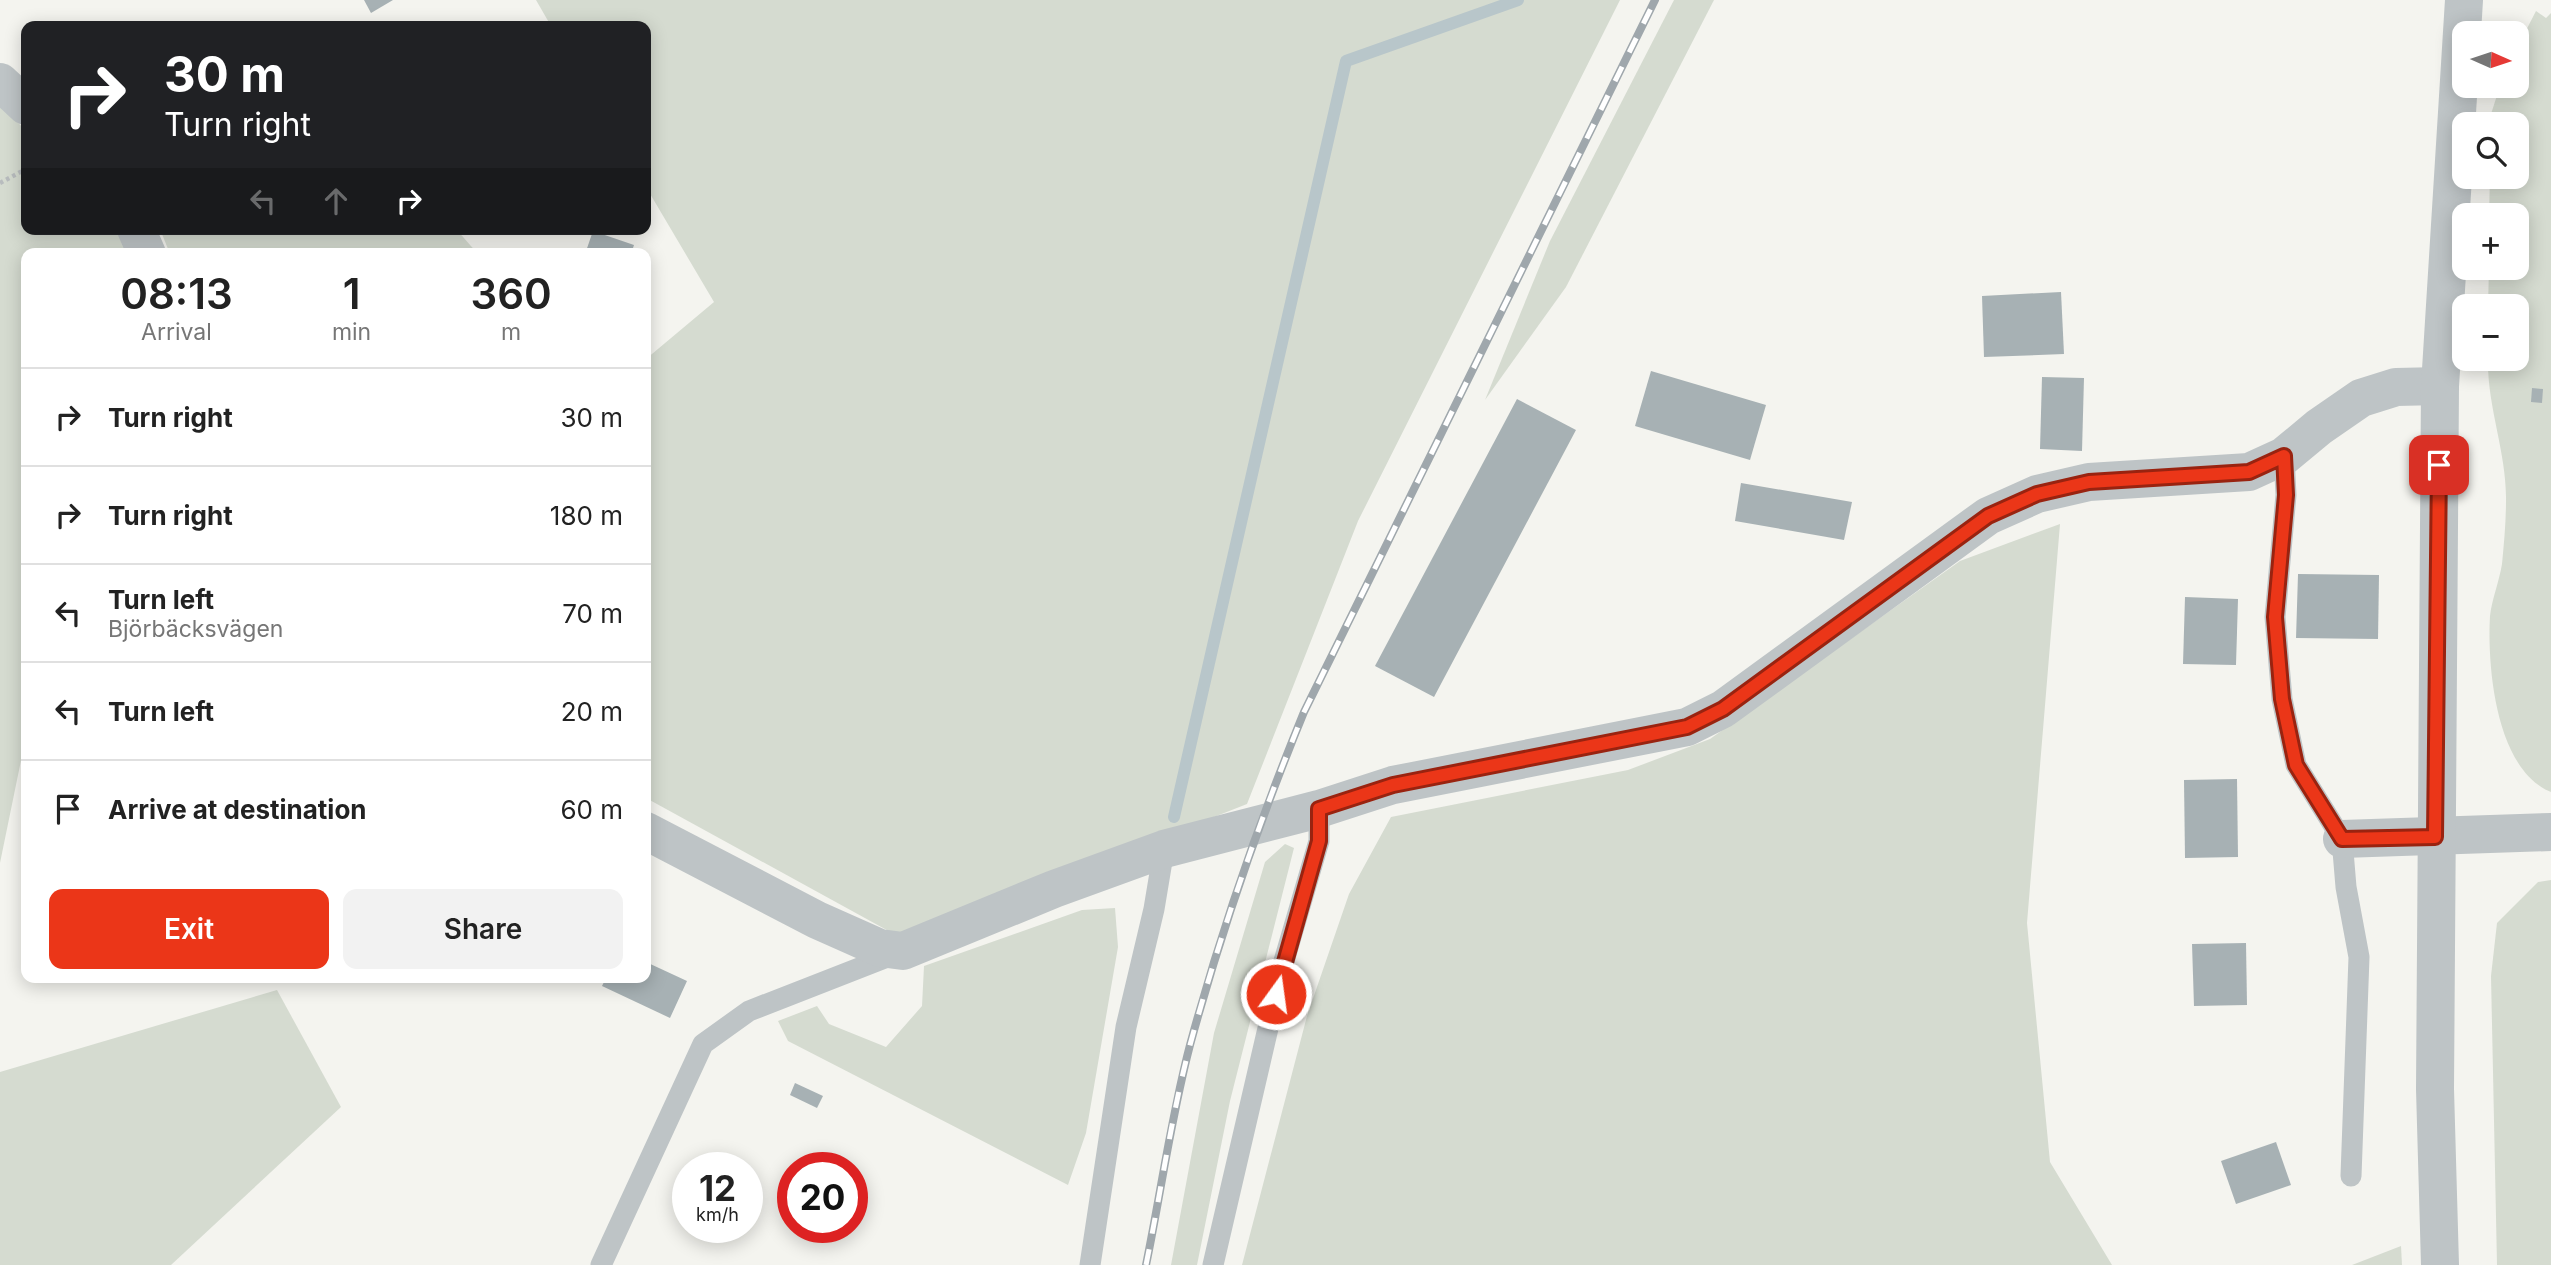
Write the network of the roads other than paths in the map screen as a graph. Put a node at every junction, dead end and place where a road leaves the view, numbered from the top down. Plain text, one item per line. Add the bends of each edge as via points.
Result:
1 (2464, 1) edge
2 (0, 82) edge
3 (21, 101) edge
4 (2440, 386) junction
5 (2284, 456) junction
6 (1319, 809) junction
7 (2551, 832) edge
8 (651, 834) edge
9 (2435, 837) junction
10 (2342, 839) junction
11 (1164, 849) junction
12 (904, 951) junction
13 (2351, 1176) dead end
14 (601, 1265) edge
15 (1090, 1265) edge
16 (1213, 1265) edge
17 (2441, 1265) edge

1 - 4 street
2 - 3 street
4 - 5 street via 2396,387 2361,398
4 - 9 street
5 - 6 street via 2249,472 2089,482 2037,494 1988,516 1723,709 1687,727 1405,783
5 - 10 lane via 2286,495 2275,617 2282,699 2296,765
6 - 11 street
6 - 16 lane via 1319,841 1282,968
7 - 9 street
8 - 12 street via 817,920 880,948
9 - 10 street
9 - 17 street via 2435,1089
10 - 13 lane via 2359,957
11 - 12 street
11 - 15 lane via 1126,1027
12 - 14 lane via 749,1011 703,1044

